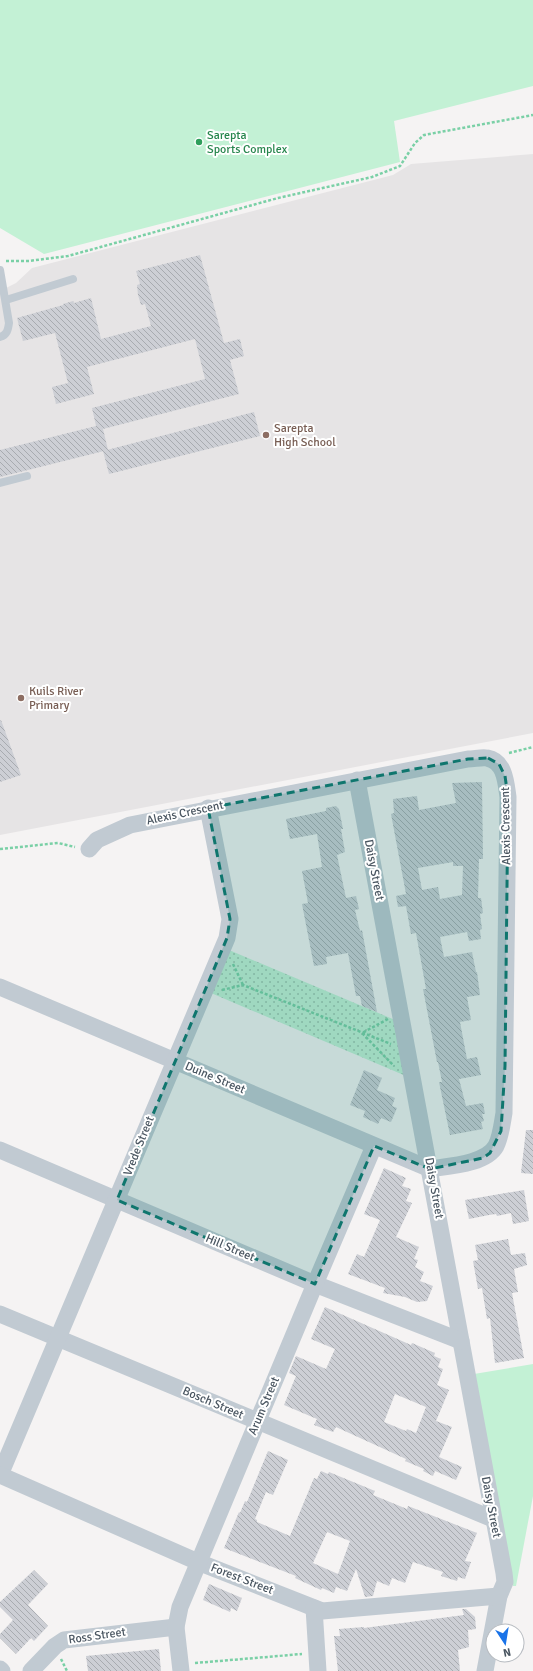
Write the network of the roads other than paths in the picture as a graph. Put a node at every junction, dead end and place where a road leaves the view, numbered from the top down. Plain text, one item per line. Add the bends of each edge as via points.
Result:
1 (0, 270) edge
2 (73, 279) dead end
3 (6, 300) junction
4 (0, 337) edge
5 (27, 476) dead end
6 (0, 483) edge
7 (357, 780) junction
8 (208, 808) junction
9 (89, 849) road end
10 (0, 987) edge
11 (174, 1060) junction
12 (374, 1146) junction
13 (0, 1150) edge
14 (430, 1169) junction
15 (117, 1200) junction
16 (315, 1284) junction
17 (0, 1314) edge
18 (58, 1339) junction
19 (461, 1341) junction
20 (258, 1422) junction
21 (0, 1475) edge
22 (493, 1519) junction
23 (198, 1562) junction
24 (499, 1596) junction
25 (314, 1608) junction
26 (176, 1627) junction
27 (181, 1667) edge
28 (31, 1671) edge
29 (318, 1671) edge
30 (485, 1671) edge

1 - 3 lane
2 - 3 lane
3 - 4 lane via 8,328 4,336
5 - 6 lane
7 - 8 street, Alexis Crescent
7 - 14 street, Daisy Street
7 - 14 street, Alexis Crescent via 468,759 488,758 499,764 505,776 508,797 505,1066 501,1132 496,1147 483,1158
8 - 9 street, Alexis Crescent via 130,825 97,840
8 - 11 street, Vrede Street via 230,919 227,938
10 - 11 street, Duine Street
11 - 12 street, Duine Street
11 - 15 street, Vrede Street
12 - 14 street, Duine Street
12 - 16 street, Arum Street
13 - 15 street, Hill Street
14 - 19 street, Daisy Street
15 - 16 street, Hill Street
15 - 18 street, Vrede Street
16 - 19 street, Hill Street
16 - 20 street, Arum Street
17 - 18 street, Bosch Street
18 - 20 street, Bosch Street
18 - 21 street, Vrede Street
19 - 22 street, Daisy Street
20 - 22 street, Bosch Street
20 - 23 street, Arum Street
21 - 23 street, Forest Street
22 - 24 street, Daisy Street via 504,1578
23 - 25 street, Forest Street
23 - 26 street, Arum Street via 180,1607
24 - 25 street, Forest Street via 330,1611
24 - 30 street, Daisy Street
25 - 29 street
26 - 27 street, Arum Street
26 - 28 street, Ross Street via 64,1640

